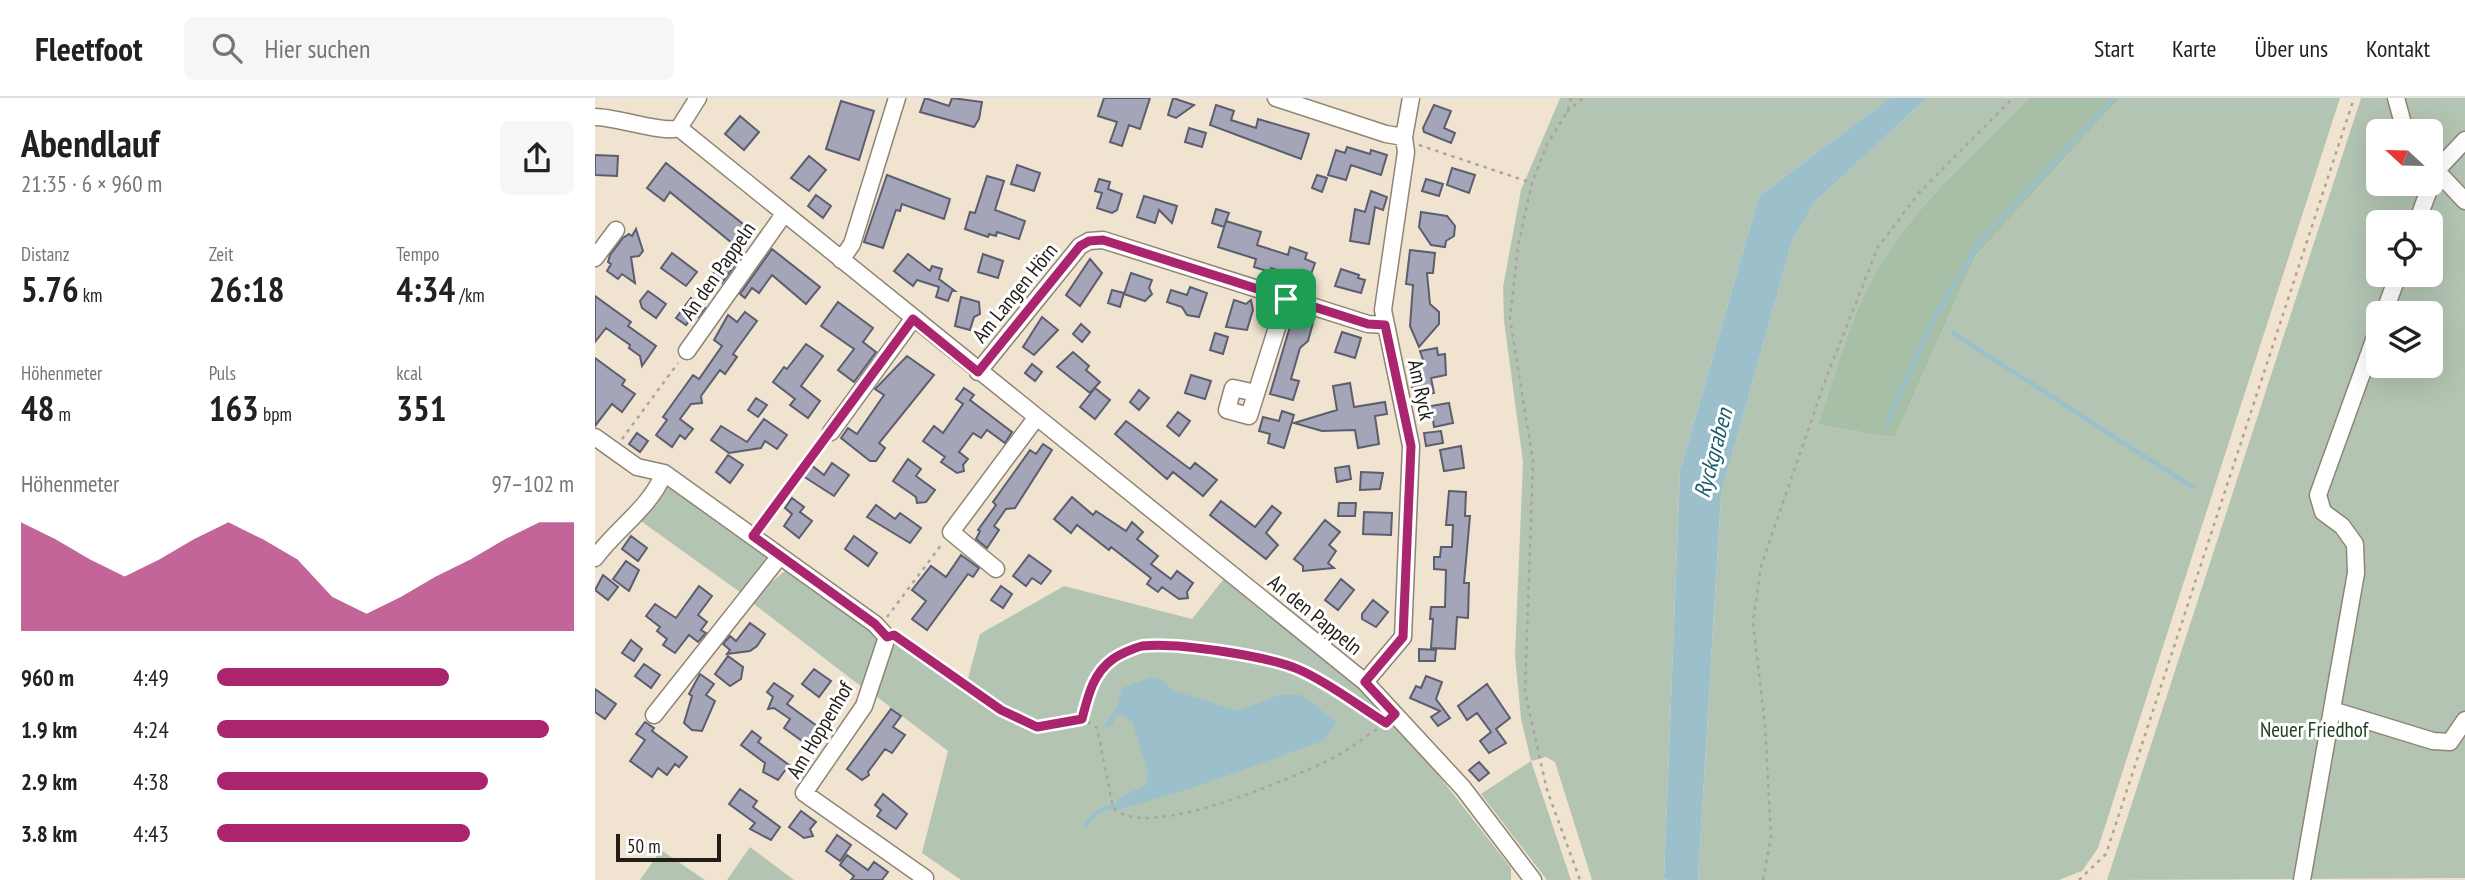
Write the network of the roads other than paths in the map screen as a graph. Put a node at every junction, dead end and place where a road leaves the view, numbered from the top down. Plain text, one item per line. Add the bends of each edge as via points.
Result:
1 (897, 98) edge
2 (1276, 98) edge
3 (1411, 98) edge
4 (2396, 98) edge
5 (691, 101) edge
6 (595, 117) edge
7 (2402, 119) edge
8 (680, 128) junction
9 (1404, 136) junction
10 (2465, 140) edge
11 (2443, 159) edge
12 (2443, 178) edge
13 (2465, 201) edge
14 (784, 214) junction
15 (616, 230) dead end
16 (595, 258) edge
17 (841, 260) junction
18 (1286, 299) junction
19 (913, 319) junction
20 (1385, 325) junction
21 (687, 351) road end
22 (2366, 363) edge
23 (978, 372) junction
24 (1256, 393) dead end
25 (1036, 418) junction
26 (831, 432) road end
27 (595, 437) edge
28 (664, 472) junction
29 (596, 555) edge
30 (780, 556) junction
31 (996, 569) dead end
32 (1365, 682) junction
33 (2332, 710) junction
34 (655, 715) dead end
35 (2465, 720) edge
36 (2458, 744) edge
37 (925, 878) edge
38 (1532, 880) edge
39 (2302, 880) edge

1 - 17 street via 852,244
2 - 9 street via 1386,135
3 - 9 street, Am Ryck
4 - 7 street
5 - 8 street
6 - 8 street via 672,131
8 - 14 street, An den Pappeln
9 - 20 street, Am Ryck via 1406,152 1383,310
10 - 11 street
12 - 13 street
14 - 17 street, An den Pappeln
14 - 21 street, An den Pappeln
15 - 16 street
17 - 19 street, An den Pappeln
18 - 20 street, Am Langen Hörn
18 - 23 street, Am Langen Hörn via 1103,240 1089,241 1080,246
18 - 24 street
19 - 23 street, An den Pappeln
19 - 26 street
20 - 32 street, Am Ryck via 1411,446 1403,637
22 - 33 street via 2318,495 2323,512 2342,526 2355,544 2356,573
23 - 25 street, An den Pappeln
25 - 31 street via 951,532
25 - 32 street, An den Pappeln
27 - 28 street via 637,467
28 - 29 street via 642,510
28 - 30 street
30 - 34 street
30 - 37 street, Am Hoppenhof via 883,633 864,706 804,793
32 - 38 street, An den Pappeln via 1463,788
33 - 36 street via 2433,741
33 - 39 street
35 - 36 street

